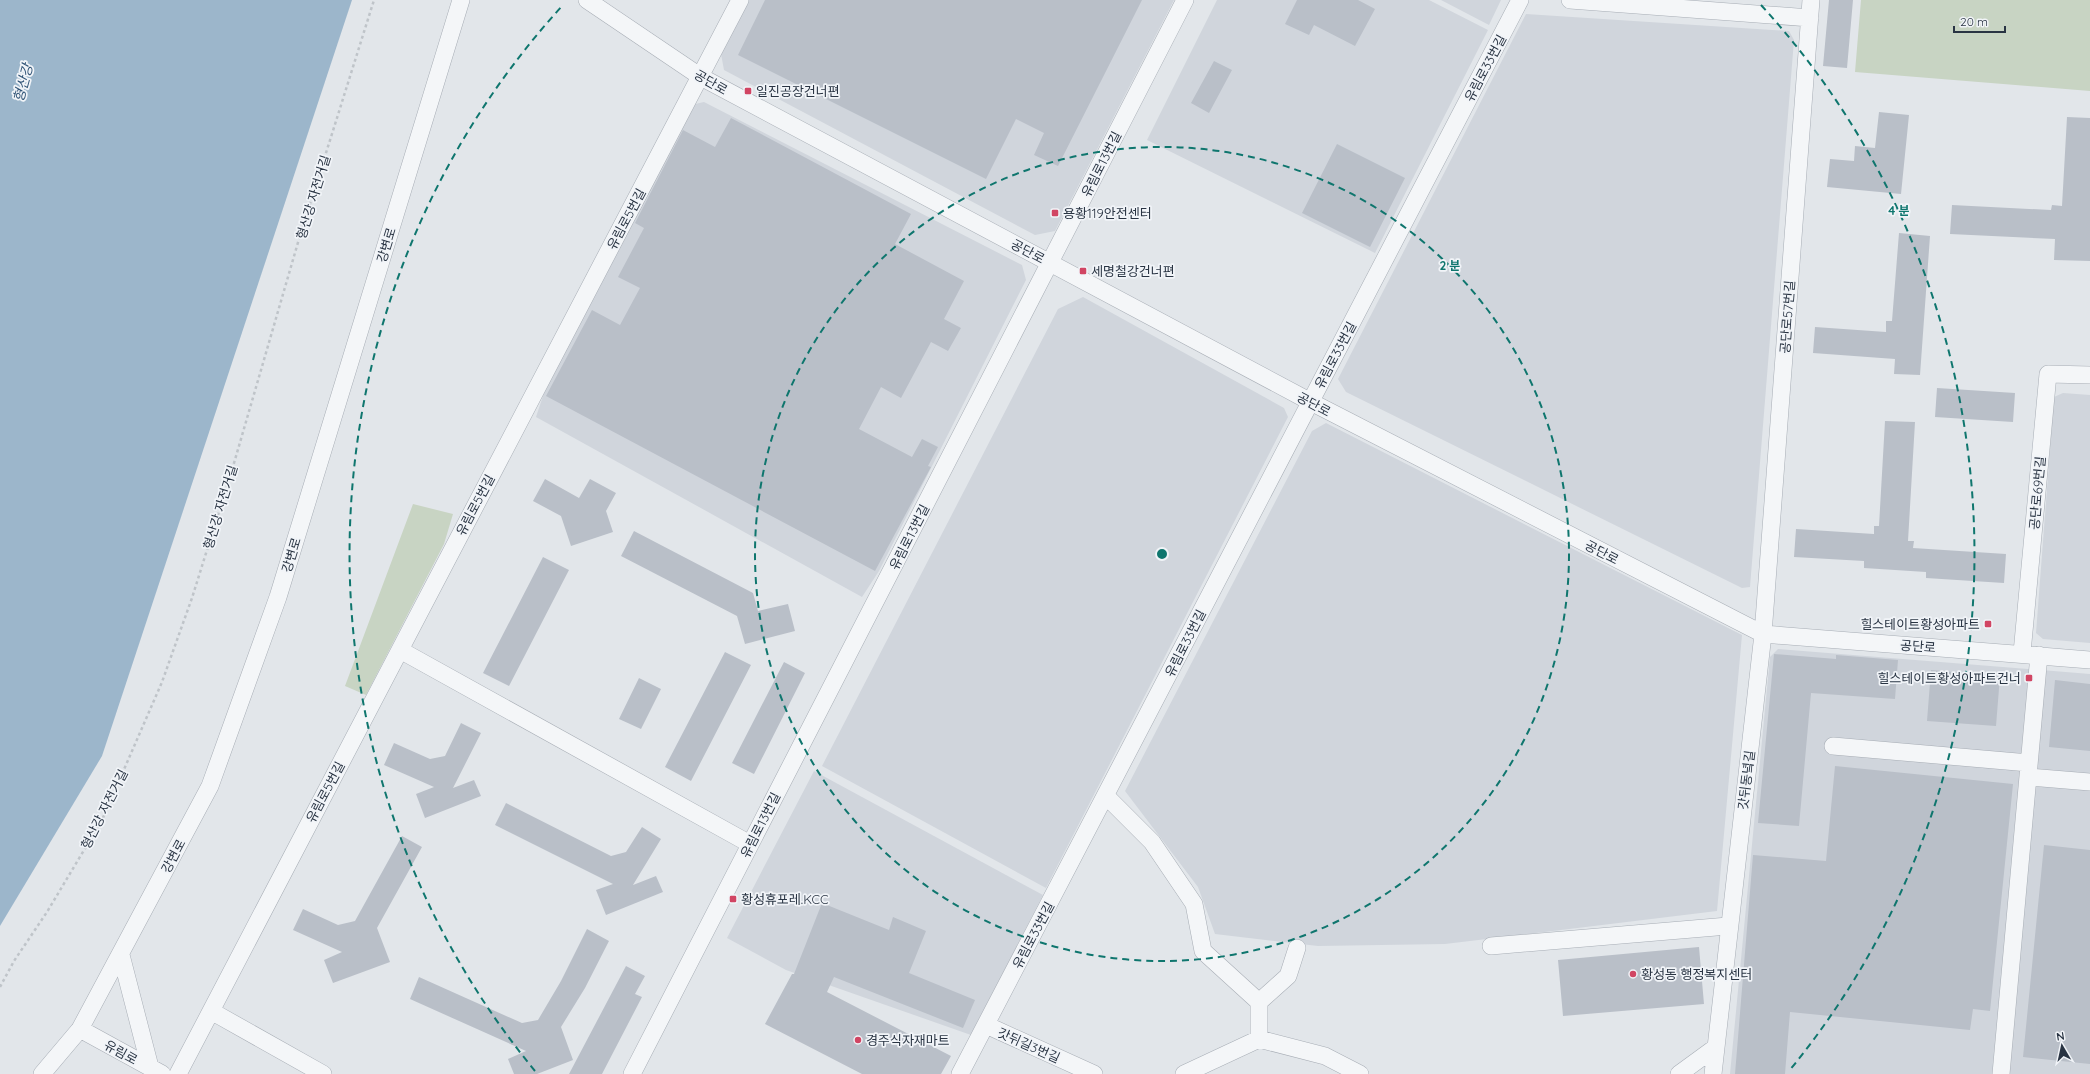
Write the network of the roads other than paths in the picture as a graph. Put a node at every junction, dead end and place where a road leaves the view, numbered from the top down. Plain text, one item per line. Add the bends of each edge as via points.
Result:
1 (461, 0) edge
2 (587, 0) edge
3 (740, 0) edge
4 (1185, 0) edge
5 (1520, 0) edge
6 (1570, 0) edge
7 (1811, 0) edge
8 (1810, 18) junction
9 (701, 77) junction
10 (1050, 263) junction
11 (2090, 376) edge
12 (1310, 402) junction
13 (1763, 634) junction
14 (400, 650) junction
15 (2030, 654) junction
16 (2090, 660) edge
17 (1833, 746) dead end
18 (2028, 770) junction
19 (2090, 782) edge
20 (1106, 796) junction
21 (750, 844) junction
22 (1728, 926) junction
23 (1491, 946) dead end
24 (1297, 948) dead end
25 (120, 955) junction
26 (1259, 1002) junction
27 (211, 1011) junction
28 (986, 1025) junction
29 (80, 1029) junction
30 (1259, 1039) junction
31 (1716, 1047) junction
32 (156, 1071) edge
33 (42, 1074) edge
34 (178, 1074) edge
35 (323, 1074) edge
36 (632, 1074) edge
37 (960, 1074) edge
38 (1094, 1074) edge
39 (1184, 1074) edge
40 (1360, 1074) edge
41 (1679, 1074) edge
42 (1713, 1074) edge
43 (2001, 1074) edge

1 - 25 street, 강변로 via 275,604 210,786
2 - 9 street, 공단로
3 - 9 street, 유림로5번길
4 - 10 street, 유림로13번길
5 - 12 street, 유림로33번길
6 - 8 street
7 - 8 street, 공단로57번길
8 - 13 street, 공단로57번길
9 - 10 street, 공단로
9 - 14 street, 유림로5번길
10 - 12 street, 공단로
10 - 21 street, 유림로13번길
11 - 15 street, 공단로69번길 via 2048,374
12 - 13 street, 공단로
12 - 20 street, 유림로33번길
13 - 15 street, 공단로
13 - 22 street, 갓뒤동녘길
14 - 21 street
14 - 27 street, 유림로5번길
15 - 16 street, 공단로
15 - 18 street
17 - 18 street
18 - 19 street
18 - 43 street
20 - 26 street via 1152,842 1194,904 1203,951
20 - 28 street, 유림로33번길
21 - 36 street, 유림로13번길
22 - 23 street
22 - 31 street, 갓뒤동녘길
24 - 26 street via 1288,976
25 - 29 street, 강변로
25 - 32 street
26 - 30 street
27 - 34 street, 유림로5번길
27 - 35 street
28 - 37 street, 유림로33번길
28 - 38 street, 갓뒤길3번길
29 - 32 street, 유림로
29 - 33 street, 강변로
30 - 39 street
30 - 40 street via 1325,1056
31 - 41 street
31 - 42 street, 갓뒤동녘길

